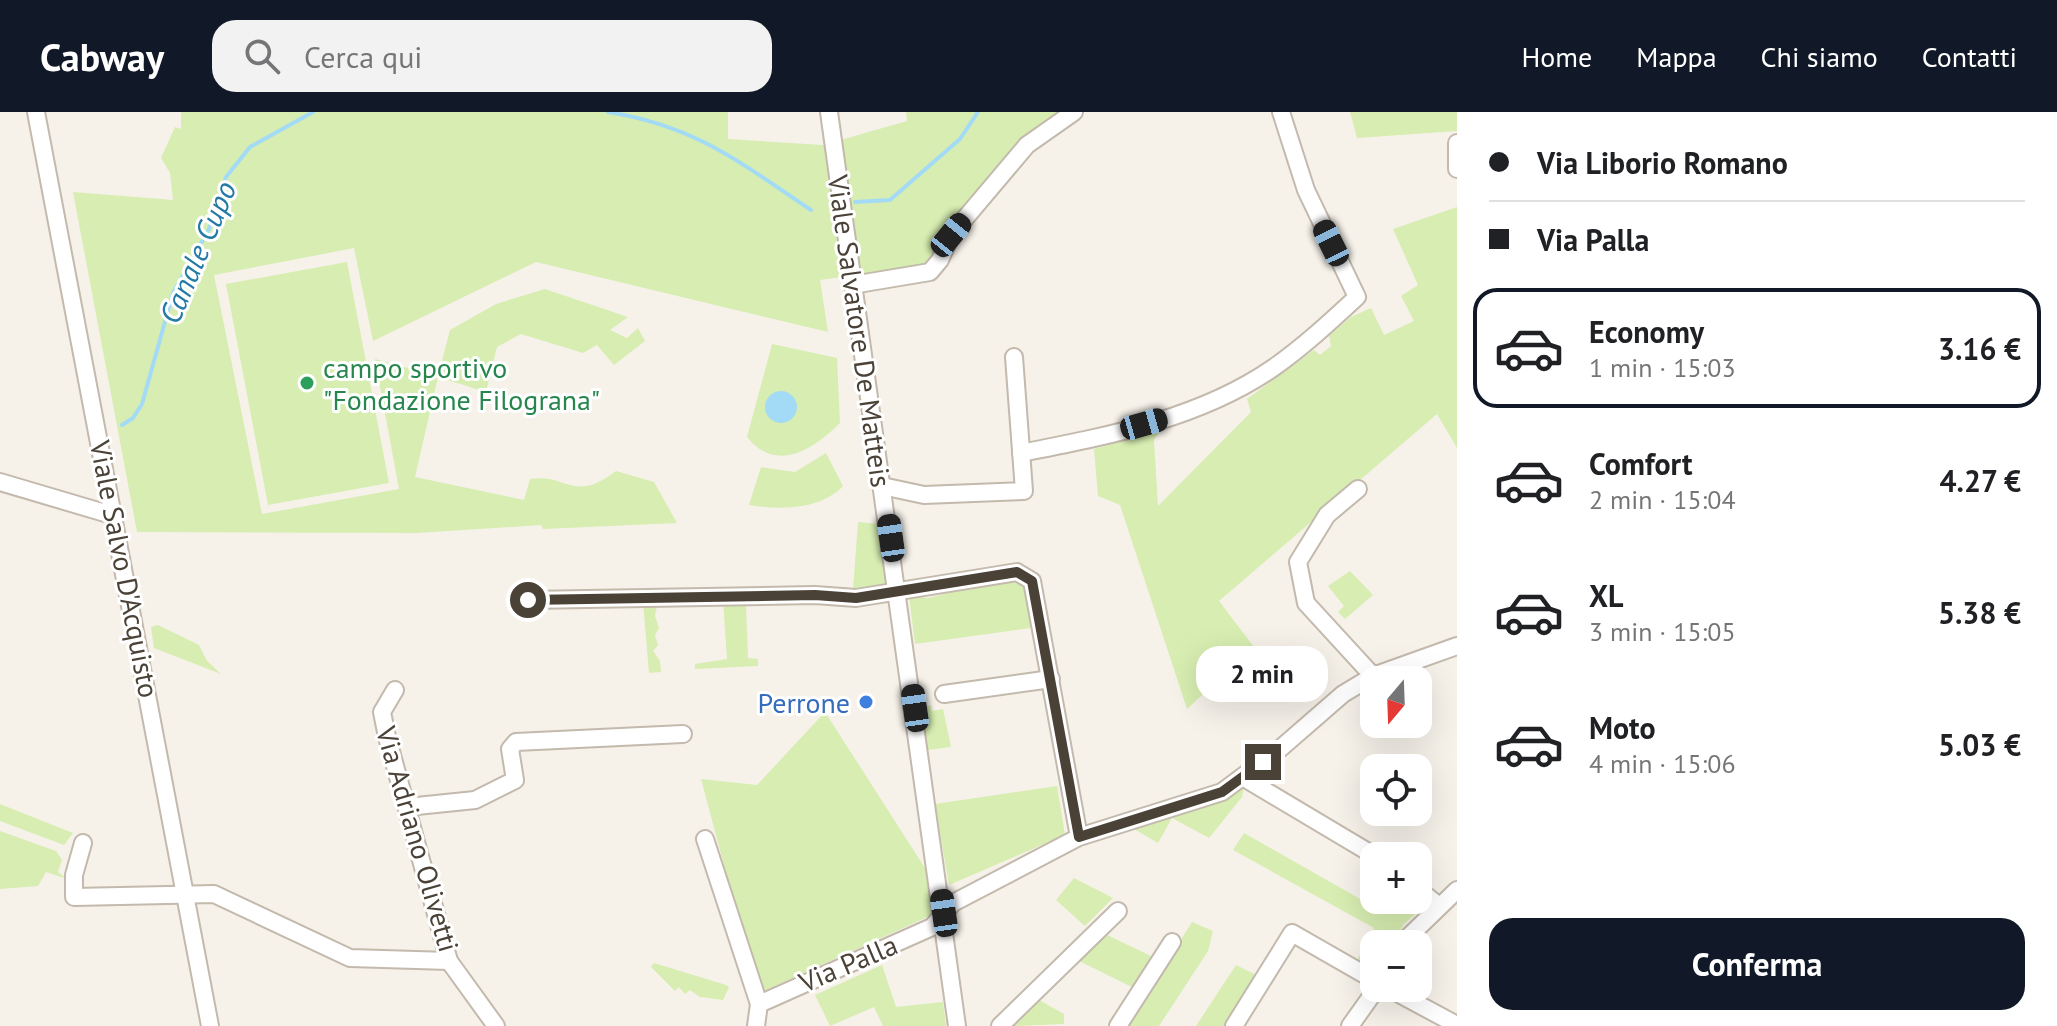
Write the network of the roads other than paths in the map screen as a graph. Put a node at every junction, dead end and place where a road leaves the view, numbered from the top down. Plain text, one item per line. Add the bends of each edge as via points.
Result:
1 (36, 112) edge
2 (829, 112) edge
3 (1074, 112) edge
4 (1281, 112) edge
5 (1457, 143) edge
6 (1457, 169) edge
7 (852, 281) junction
8 (1014, 357) dead end
9 (1021, 453) junction
10 (0, 482) edge
11 (882, 486) junction
12 (1358, 489) dead end
13 (115, 516) junction
14 (899, 591) junction
15 (528, 600) dead end
16 (1457, 646) edge
17 (1364, 666) edge
18 (1401, 666) edge
19 (1051, 679) junction
20 (1360, 684) edge
21 (395, 690) dead end
22 (944, 694) dead end
23 (683, 734) dead end
24 (1244, 778) junction
25 (407, 807) junction
26 (1079, 837) junction
27 (705, 839) dead end
28 (83, 843) dead end
29 (1360, 847) edge
30 (1457, 890) edge
31 (186, 894) junction
32 (1432, 900) edge
33 (1439, 906) junction
34 (1118, 911) dead end
35 (944, 913) junction
36 (1415, 930) edge
37 (1172, 942) dead end
38 (449, 961) junction
39 (1360, 972) edge
40 (1367, 1002) edge
41 (1414, 1002) edge
42 (759, 1004) junction
43 (1457, 1025) edge
44 (210, 1026) edge
45 (496, 1026) edge
46 (756, 1026) edge
47 (957, 1026) edge
48 (1000, 1026) edge
49 (1118, 1026) edge
50 (1234, 1026) edge
51 (1350, 1026) edge

1 - 13 street, Viale Salvo D'Acquisto
2 - 7 street, Viale Salvatore De Matteis
3 - 7 street via 1027,145 951,235 930,272
4 - 9 street via 1306,190 1357,297 1273,368 1233,392 1170,417
5 - 6 street
7 - 11 street, Viale Salvatore De Matteis
8 - 9 street
9 - 11 street via 1024,491 924,495
10 - 13 street
11 - 14 street, Viale Salvatore De Matteis
12 - 17 street via 1327,515 1298,562 1306,603
13 - 31 street, Viale Salvo D'Acquisto
14 - 15 street via 856,598
14 - 19 street via 1017,572 1026,575 1032,581
14 - 35 street, Viale Salvatore De Matteis
16 - 18 street, Via Palla
19 - 22 street
19 - 26 street
20 - 24 street, Via Palla
21 - 25 street, Via Adriano Olivetti via 382,712
23 - 25 street via 516,742 510,749 515,780 475,800
24 - 26 street, Via Palla via 1222,792
24 - 29 street
25 - 38 street, Via Adriano Olivetti
26 - 35 street, Via Palla via 989,882
27 - 42 street
28 - 31 street via 74,897
30 - 33 street
31 - 38 street via 214,894 350,958
31 - 44 street, Viale Salvo D'Acquisto
32 - 33 street
33 - 36 street
34 - 48 street
35 - 42 street, Via Palla via 932,927
35 - 47 street, Viale Salvatore De Matteis
37 - 49 street
38 - 45 street, Via Adriano Olivetti
39 - 50 street via 1292,933
40 - 51 street
41 - 43 street
42 - 46 street

